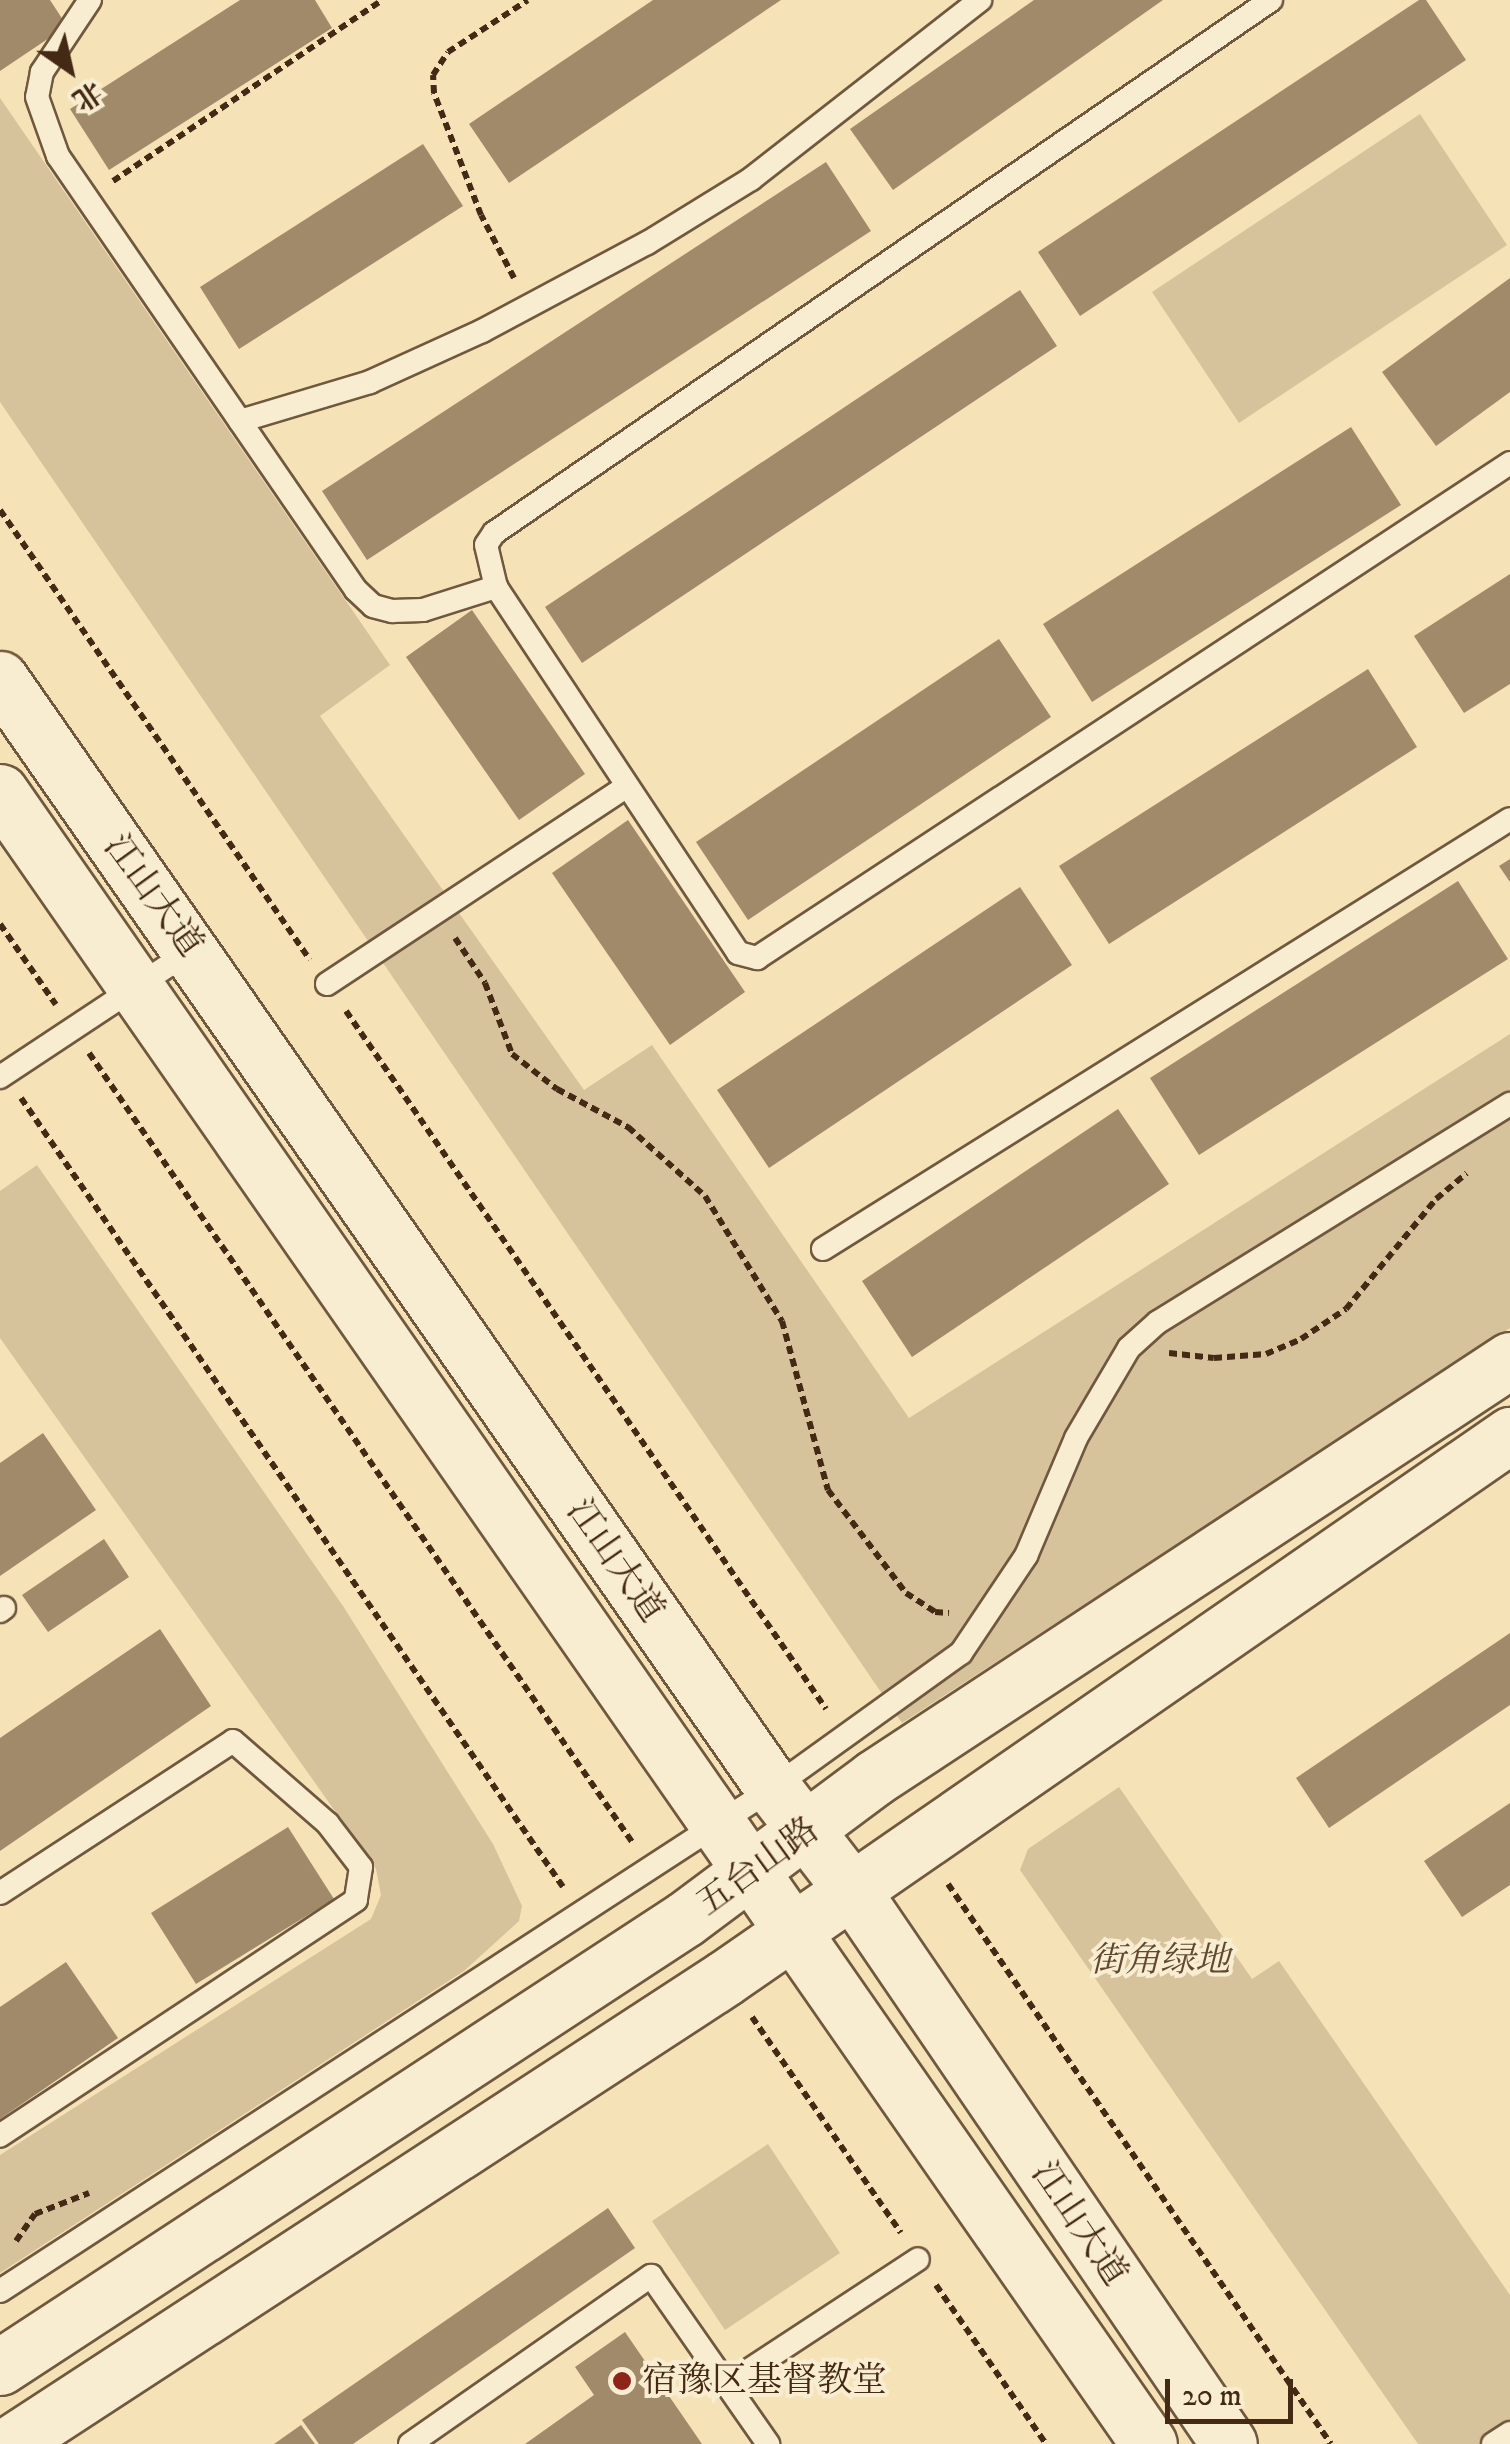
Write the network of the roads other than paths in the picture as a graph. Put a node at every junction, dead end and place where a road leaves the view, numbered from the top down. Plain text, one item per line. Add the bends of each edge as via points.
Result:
1 (90, 0) edge
2 (980, 0) edge
3 (1271, 0) edge
4 (240, 421) junction
5 (1510, 462) edge
6 (496, 587) junction
7 (0, 679) edge
8 (628, 786) junction
9 (0, 792) edge
10 (1510, 819) edge
11 (192, 950) junction
12 (327, 984) road end
13 (137, 986) junction
14 (2, 1076) edge
15 (1510, 1104) edge
16 (823, 1250) dead end
17 (1510, 1360) edge
18 (1510, 1435) edge
19 (773, 1788) junction
20 (719, 1822) junction
21 (809, 1831) junction
22 (752, 1872) junction
23 (851, 1889) junction
24 (0, 1893) edge
25 (792, 1932) junction
26 (0, 2136) edge
27 (918, 2259) road end
28 (0, 2291) edge
29 (0, 2367) edge
30 (728, 2384) junction
31 (1510, 2433) edge
32 (10, 2444) edge
33 (410, 2444) edge
34 (768, 2444) edge
35 (1148, 2444) edge
36 (1229, 2444) edge
37 (1493, 2444) edge

1 - 4 lane via 42,72 37,97 58,156
2 - 4 lane via 750,179 529,306 370,382
3 - 6 lane via 494,532 486,546
4 - 6 lane via 373,606 422,610
5 - 8 lane via 756,958 738,952
6 - 8 lane
7 - 11 main road, 江山大道
8 - 12 lane
9 - 13 main road, 江山大道
10 - 16 lane
11 - 13 lane
11 - 19 main road, 江山大道
13 - 14 lane
13 - 20 main road, 江山大道
15 - 19 lane via 1158,1322 1104,1382 1026,1556 962,1653
17 - 21 main road, 五台山路 via 874,1778
18 - 23 main road, 五台山路
19 - 20 lane
19 - 21 main road, 江山大道
20 - 22 main road, 江山大道
20 - 28 lane
21 - 22 main road, 五台山路
21 - 23 main road, 江山大道
22 - 25 main road, 江山大道
22 - 29 main road, 五台山路
23 - 25 main road, 五台山路
23 - 36 main road, 江山大道
24 - 26 lane via 233,1741 328,1824 361,1867 356,1900
25 - 32 main road, 五台山路
25 - 35 main road, 江山大道
27 - 30 lane
30 - 33 lane via 651,2276
30 - 34 lane
31 - 37 lane

